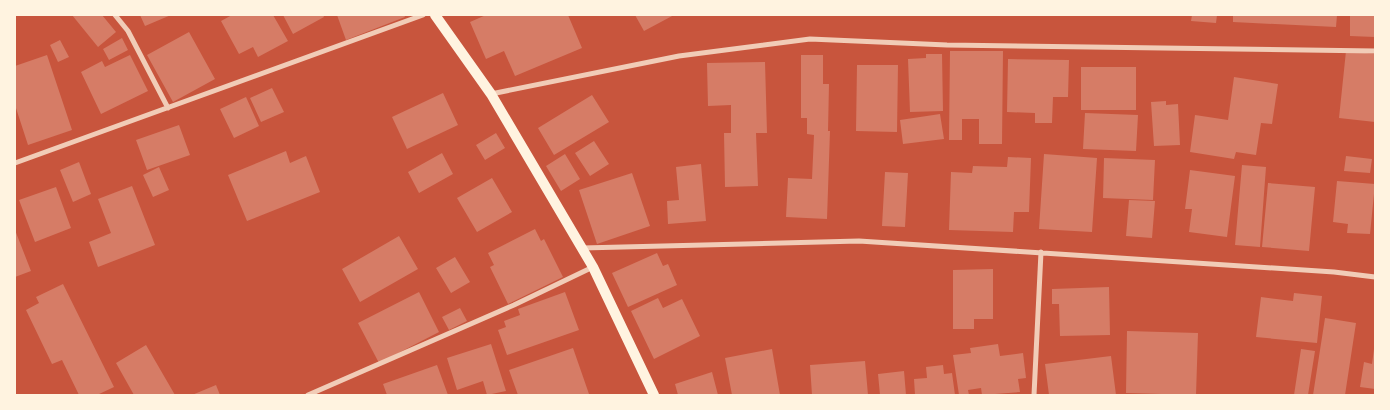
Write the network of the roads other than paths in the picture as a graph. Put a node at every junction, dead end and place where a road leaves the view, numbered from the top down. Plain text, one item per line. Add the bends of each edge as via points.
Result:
1 (116, 15) edge
2 (423, 15) edge
3 (435, 15) edge
4 (1375, 51) edge
5 (491, 94) junction
6 (168, 108) junction
7 (15, 163) edge
8 (582, 248) junction
9 (1041, 252) junction
10 (593, 267) junction
11 (1375, 278) edge
12 (308, 395) edge
13 (654, 395) edge
14 (1034, 395) edge

1 - 6 street via 128,31
2 - 6 street
3 - 5 main road
4 - 5 street via 957,45 810,39 679,56
5 - 8 main road
6 - 7 street
8 - 9 street via 859,241
8 - 10 main road
9 - 11 street via 1334,272
9 - 14 street
10 - 12 street
10 - 13 main road

